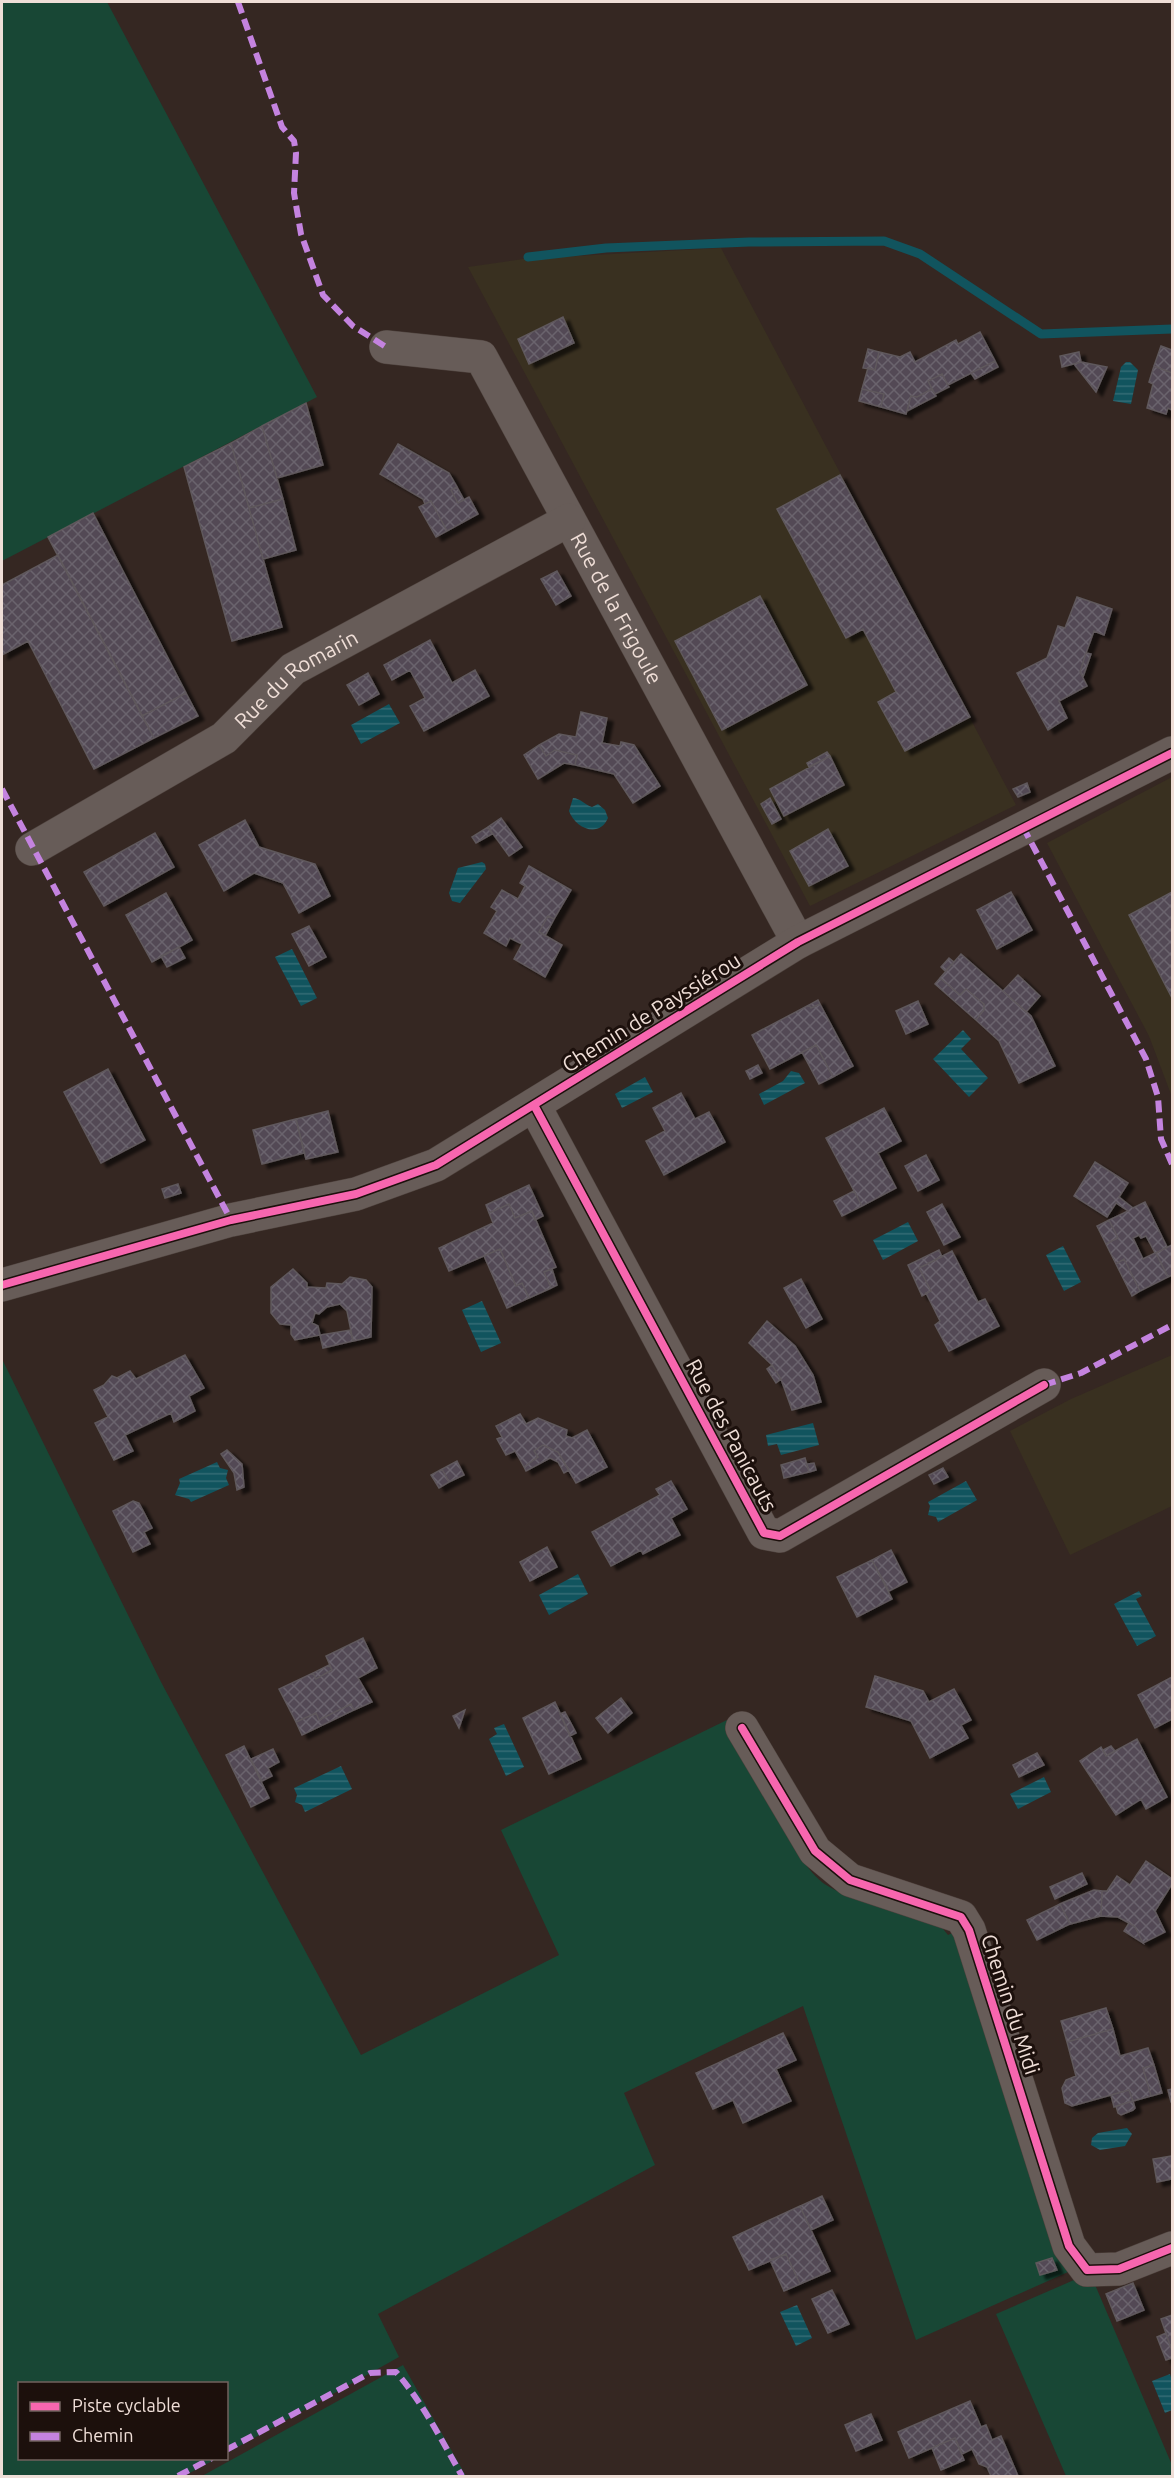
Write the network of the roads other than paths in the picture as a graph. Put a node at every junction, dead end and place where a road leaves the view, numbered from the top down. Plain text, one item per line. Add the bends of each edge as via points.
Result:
1 (386, 347) dead end
2 (569, 520) junction
3 (1173, 753) edge
4 (32, 849) dead end
5 (798, 942) junction
6 (534, 1105) junction
7 (2, 1285) edge
8 (1044, 1385) dead end
9 (742, 1728) dead end
10 (1173, 2248) edge

1 - 2 street, Rue de la Frigoule via 481,357
2 - 4 street, Rue du Romarin via 293,669 224,738
2 - 5 street, Rue de la Frigoule
3 - 5 street, Chemin de Payssiérou
5 - 6 street, Chemin de Payssiérou
6 - 7 street, Chemin de Payssiérou via 436,1164 357,1194 231,1220
6 - 8 street, Rue des Panicauts via 764,1533 780,1536
9 - 10 street, Chemin du Midi via 815,1851 850,1880 961,1917 965,1923 1069,2246 1087,2270 1119,2269

